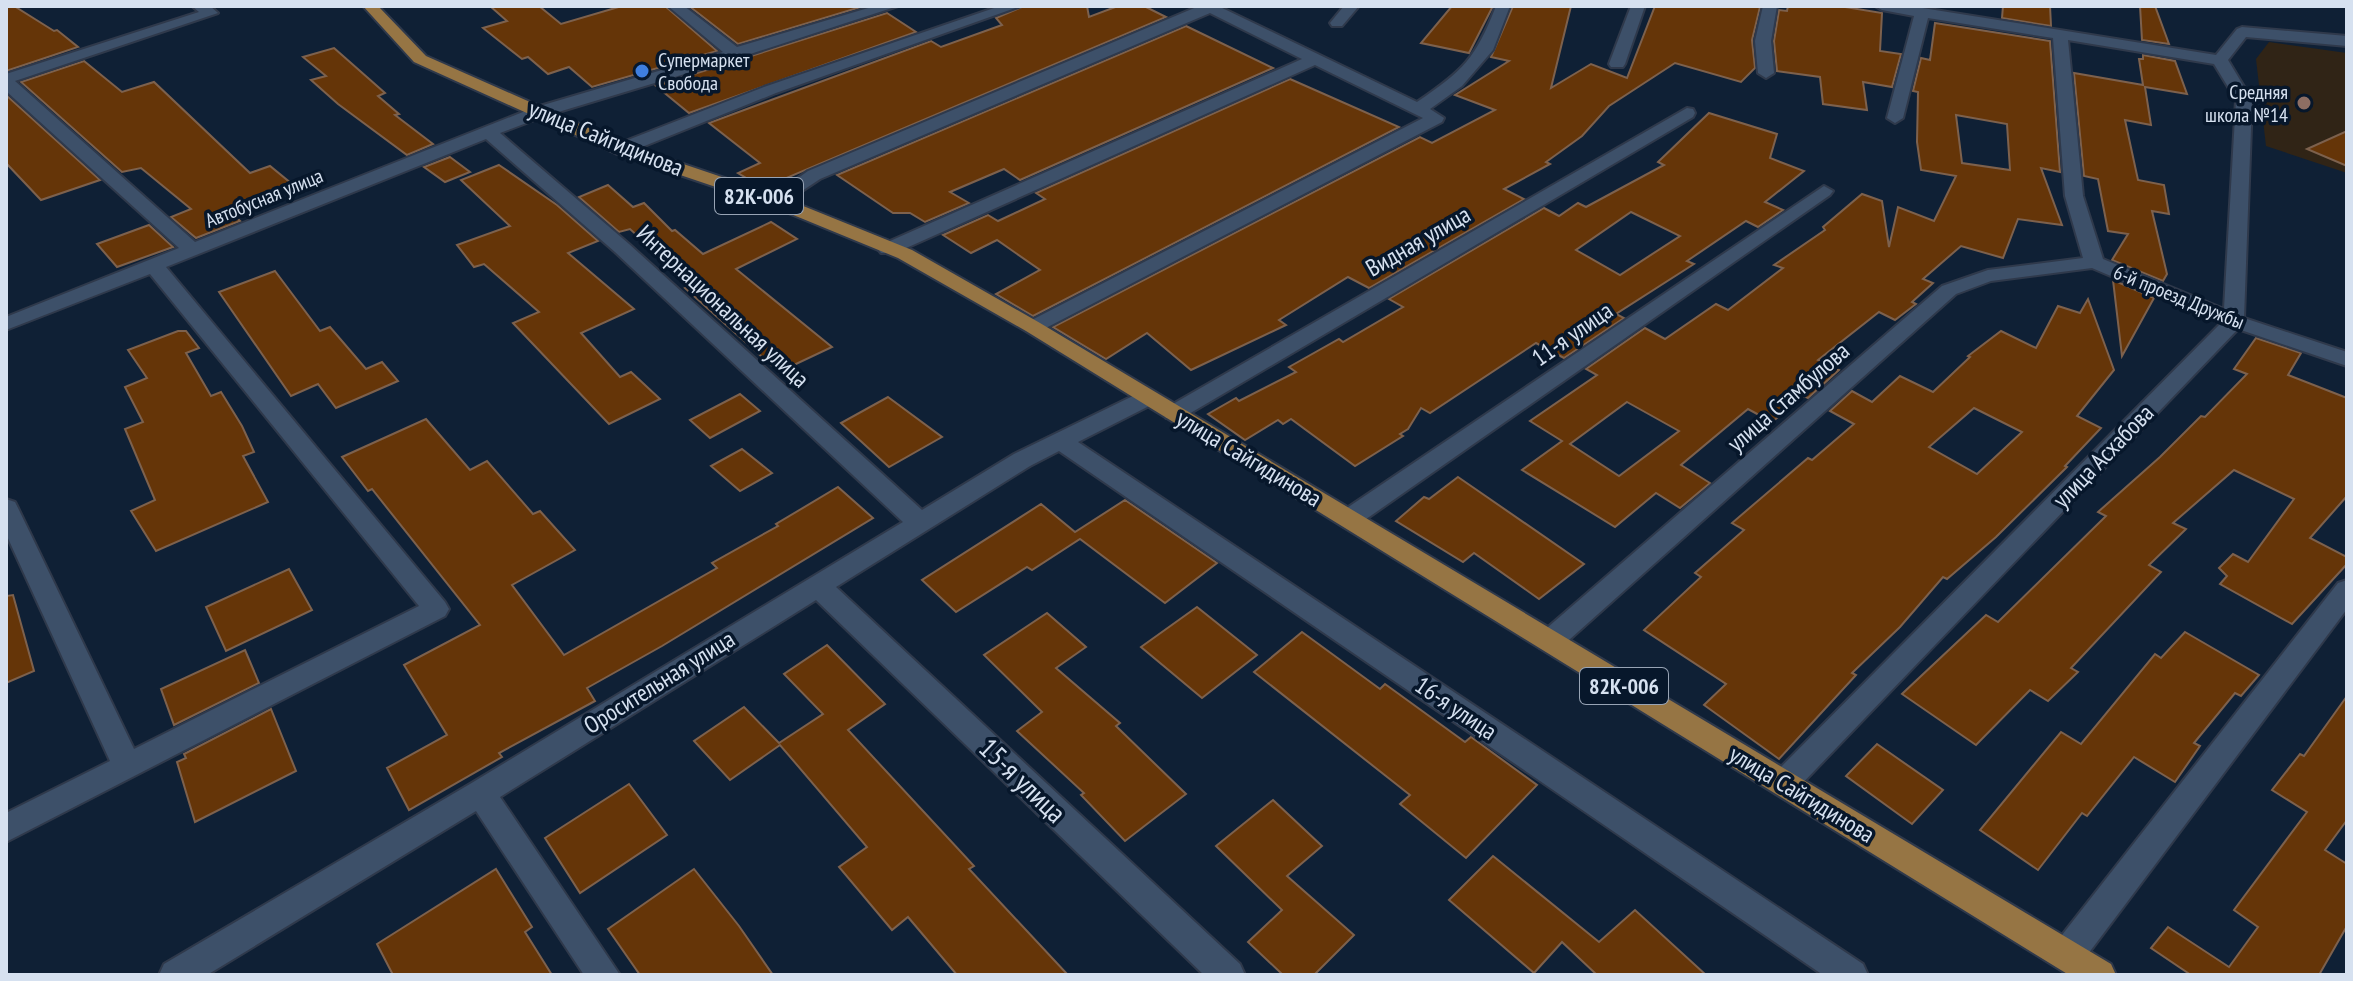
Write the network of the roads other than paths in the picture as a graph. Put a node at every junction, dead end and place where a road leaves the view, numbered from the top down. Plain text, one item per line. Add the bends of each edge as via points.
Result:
1 (199, 6) edge
2 (370, 6) edge
3 (675, 6) edge
4 (891, 6) edge
5 (1014, 6) edge
6 (1352, 6) edge
7 (1503, 6) edge
8 (1638, 6) edge
9 (1770, 6) edge
10 (1882, 6) edge
11 (1208, 7) edge
12 (1922, 13) junction
13 (1337, 23) dead end
14 (2060, 35) junction
15 (2347, 41) edge
16 (736, 54) junction
17 (1313, 60) junction
18 (2220, 60) junction
19 (1617, 64) dead end
20 (1766, 73) dead end
21 (6, 80) edge
22 (539, 112) junction
23 (1687, 113) dead end
24 (1427, 114) junction
25 (1895, 118) dead end
26 (487, 131) junction
27 (621, 149) junction
28 (1824, 191) dead end
29 (775, 201) junction
30 (888, 249) junction
31 (192, 250) junction
32 (2094, 262) junction
33 (154, 266) junction
34 (2234, 321) junction
35 (6, 324) edge
36 (1033, 327) junction
37 (2347, 359) edge
38 (1147, 398) junction
39 (1174, 413) junction
40 (1060, 441) junction
41 (6, 508) edge
42 (1350, 518) junction
43 (920, 523) junction
44 (817, 585) junction
45 (2347, 590) edge
46 (1550, 641) junction
47 (127, 765) junction
48 (1784, 783) junction
49 (481, 793) junction
50 (6, 828) edge
51 (2067, 955) junction
52 (176, 975) edge
53 (603, 975) edge
54 (1228, 975) edge
55 (1851, 975) edge
56 (2099, 975) edge

1 - 21 street via 211,13
2 - 22 main road, улица Сайгидинова / 82К-006 via 420,59
3 - 16 street
4 - 16 street, Автобусная улица
5 - 27 street via 770,90
6 - 13 street
7 - 24 street via 1488,47
8 - 19 street
9 - 20 street via 1763,41
10 - 12 street
11 - 17 street
11 - 29 street via 814,175
12 - 14 street
12 - 25 street
14 - 18 street
14 - 32 street, 6-й проезд Дружбы via 2074,196
15 - 18 street via 2242,32
16 - 22 street, Автобусная улица
17 - 24 street
17 - 30 street
18 - 34 street via 2244,100
21 - 31 street
22 - 26 street, Автобусная улица
22 - 27 main road, улица Сайгидинова / 82К-006
23 - 39 street, Видная улица
24 - 36 street
26 - 31 street, Автобусная улица
26 - 43 street, Интернациональная улица
27 - 29 main road, улица Сайгидинова / 82К-006
28 - 42 street, 11-я улица
29 - 30 main road, улица Сайгидинова / 82К-006
30 - 36 main road, улица Сайгидинова / 82К-006
31 - 33 street, Автобусная улица
32 - 34 street, 6-й проезд Дружбы
32 - 46 street, улица Стамбулова via 1988,276 1949,290
33 - 35 street, Автобусная улица
33 - 47 street via 436,609
34 - 37 street, 6-й проезд Дружбы
34 - 48 street, улица Асхабова
36 - 38 main road, улица Сайгидинова / 82К-006
38 - 39 main road, улица Сайгидинова / 82К-006
38 - 40 street, Оросительная улица
39 - 42 main road, улица Сайгидинова / 82К-006
40 - 43 street, Оросительная улица
40 - 55 street, 16-я улица
41 - 47 street
42 - 46 main road, улица Сайгидинова / 82К-006
43 - 44 street, Оросительная улица
44 - 49 street, Оросительная улица
44 - 54 street, 15-я улица
45 - 51 street
46 - 48 main road, улица Сайгидинова / 82К-006
47 - 50 street
48 - 51 main road, улица Сайгидинова / 82К-006
49 - 52 street, Оросительная улица
49 - 53 street
51 - 56 main road, улица Сайгидинова / 82К-006

